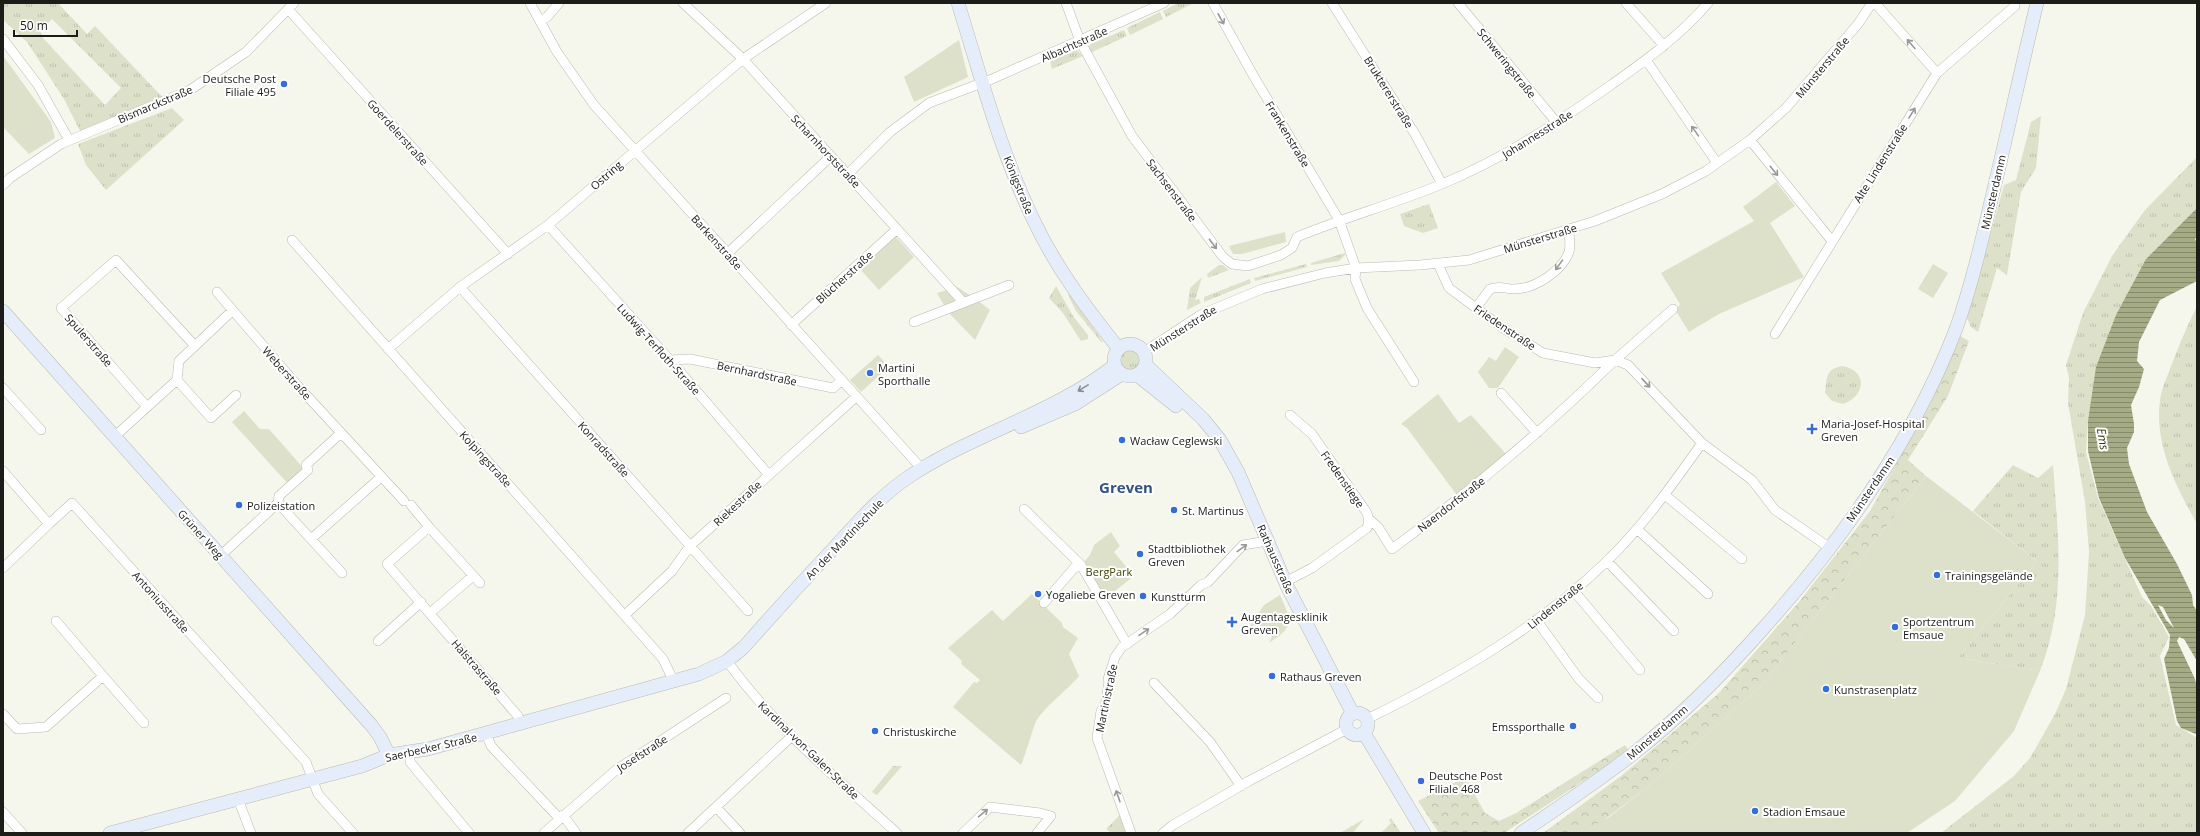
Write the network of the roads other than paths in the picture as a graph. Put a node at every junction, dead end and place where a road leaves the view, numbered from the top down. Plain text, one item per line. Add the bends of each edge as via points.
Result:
1 (530, 3) edge
2 (559, 3) edge
3 (683, 3) edge
4 (826, 3) edge
5 (958, 3) edge
6 (1066, 3) edge
7 (1164, 3) edge
8 (1213, 3) edge
9 (1332, 3) edge
10 (1458, 3) edge
11 (1626, 3) edge
12 (1708, 3) edge
13 (1872, 3) edge
14 (1875, 3) edge
15 (2037, 3) edge
16 (291, 6) edge
17 (2015, 6) dead end
18 (540, 21) junction
19 (3, 39) edge
20 (1080, 41) junction
21 (1664, 46) junction
22 (743, 59) junction
23 (1646, 60) junction
24 (1937, 73) junction
25 (983, 83) junction
26 (1557, 124) junction
27 (69, 140) junction
28 (1750, 140) junction
29 (634, 151) junction
30 (830, 157) junction
31 (1717, 163) junction
32 (848, 174) junction
33 (1442, 184) junction
34 (3, 185) edge
35 (1339, 220) junction
36 (548, 225) junction
37 (897, 229) junction
38 (1569, 230) junction
39 (292, 240) dead end
40 (1832, 241) junction
41 (728, 253) junction
42 (508, 254) junction
43 (1438, 264) junction
44 (1356, 268) junction
45 (1010, 286) dead end
46 (460, 287) junction
47 (217, 292) dead end
48 (964, 303) junction
49 (1476, 308) junction
50 (1673, 309) dead end
51 (232, 311) junction
52 (5, 316) edge
53 (914, 322) dead end
54 (791, 325) junction
55 (1775, 334) dead end
56 (195, 346) junction
57 (388, 349) junction
58 (1119, 349) junction
59 (1145, 358) junction
60 (670, 360) junction
61 (1615, 360) junction
62 (1118, 370) junction
63 (1137, 375) junction
64 (177, 380) junction
65 (841, 381) junction
66 (1414, 382) dead end
67 (3, 388) edge
68 (1501, 393) dead end
69 (236, 395) dead end
70 (856, 397) junction
71 (147, 407) junction
72 (1290, 415) dead end
73 (41, 430) dead end
74 (341, 433) junction
75 (1537, 433) junction
76 (114, 437) junction
77 (1218, 442) junction
78 (1702, 443) junction
79 (922, 468) junction
80 (3, 471) edge
81 (768, 474) junction
82 (381, 477) junction
83 (1665, 495) junction
84 (278, 503) junction
85 (1024, 509) dead end
86 (1369, 519) junction
87 (49, 524) junction
88 (429, 527) junction
89 (1638, 529) junction
90 (312, 539) junction
91 (1268, 541) junction
92 (690, 546) junction
93 (1830, 548) junction
94 (220, 556) junction
95 (1742, 558) dead end
96 (1607, 561) junction
97 (1081, 564) junction
98 (3, 568) edge
99 (342, 574) dead end
100 (1285, 582) junction
101 (1574, 591) junction
102 (1708, 594) dead end
103 (421, 602) junction
104 (1044, 602) dead end
105 (748, 611) dead end
106 (430, 613) junction
107 (625, 615) junction
108 (56, 621) dead end
109 (1537, 621) junction
110 (1674, 631) dead end
111 (378, 641) dead end
112 (1127, 644) junction
113 (727, 661) junction
114 (1640, 670) dead end
115 (103, 676) junction
116 (674, 682) junction
117 (1154, 683) dead end
118 (726, 698) dead end
119 (1598, 698) dead end
120 (3, 714) edge
121 (1353, 714) junction
122 (1367, 719) junction
123 (144, 723) dead end
124 (521, 724) junction
125 (1346, 730) junction
126 (486, 733) junction
127 (1364, 733) junction
128 (792, 736) junction
129 (410, 753) junction
130 (389, 755) junction
131 (313, 778) junction
132 (1241, 786) junction
133 (238, 799) junction
134 (716, 807) junction
135 (1410, 812) junction
136 (5, 816) edge
137 (561, 817) junction
138 (22, 833) edge
139 (110, 833) edge
140 (251, 833) edge
141 (353, 833) edge
142 (469, 833) edge
143 (544, 833) edge
144 (576, 833) edge
145 (688, 833) edge
146 (740, 833) edge
147 (897, 833) edge
148 (962, 833) edge
149 (1037, 833) edge
150 (1131, 833) edge
151 (1163, 833) edge
152 (1416, 833) edge
153 (1424, 833) edge
154 (1521, 833) edge

1 - 18 street, Barkenstraße
2 - 18 street
3 - 22 street, Scharnhorststraße
4 - 22 street, Ostring
5 - 25 street, Königstraße
6 - 20 street, Sachsenstraße
7 - 20 street, Albachtstraße
8 -> 35 street, Frankenstraße
9 - 33 street, Bruktererstraße via 1415,134
10 - 26 street, Schweringstraße
11 - 21 street
12 - 21 street, Johannesstraße via 1692,22
13 - 28 street, Münsterstraße via 1858,24 1786,108
24 -> 14 street
15 - 93 street, Münsterdamm via 1980,246 1956,329 1922,404 1894,453
16 - 27 street, Bismarckstraße via 246,52 190,90
16 - 42 street, Goerdelerstraße
17 - 24 street, Alte Lindenstraße
18 - 29 street, Barkenstraße via 557,52 584,91
19 - 27 street via 38,85
20 - 25 street, Albachtstraße
20 -> 35 street, Sachsenstraße via 1132,136 1223,257 1232,264 1248,266 1281,255 1292,248 1297,237
21 - 23 street, Johannesstraße
22 - 29 street, Ostring
22 - 30 street, Scharnhorststraße
23 - 26 street, Johannesstraße
31 -> 23 street
40 -> 24 street, Alte Lindenstraße
25 - 32 street, Albachtstraße via 930,103 890,132
25 - 58 street, Königstraße via 1017,184 1035,224 1082,301
26 - 33 street, Johannesstraße via 1502,156
27 - 34 street, Bismarckstraße via 24,168
28 - 31 street, Münsterstraße
28 -> 40 street
29 - 36 street, Ostring
29 - 41 street, Barkenstraße
30 - 32 street, Scharnhorststraße
30 - 41 street
31 - 38 street, Münsterstraße via 1652,198
32 - 37 street, Scharnhorststraße
33 - 35 street, Johannesstraße
35 - 44 street, Frankenstraße
36 - 42 street, Ostring
36 - 60 street, Ludwig-Terfloth-Straße
37 - 48 street, Scharnhorststraße
37 - 54 street, Blücherstraße
38 - 43 street, Münsterstraße via 1469,260
38 -> 49 street via 1569,251 1550,277 1514,289 1504,286 1490,289
39 - 57 street, Kolpingstraße
40 - 55 street, Alte Lindenstraße
41 - 54 street, Barkenstraße
42 - 46 street, Ostring
43 - 44 street, Münsterstraße
43 - 49 street, Friedenstraße via 1450,288
44 - 59 street, Münsterstraße via 1268,288 1233,300 1197,317
44 - 66 street, Frankenstraße via 1355,279 1367,308
45 - 48 street
46 - 57 street, Ostring
46 - 92 street, Konradstraße
47 - 51 street, Weberstraße
48 - 53 street
49 - 61 street, Friedenstraße via 1543,353 1595,363
50 - 61 street
51 - 56 street
51 - 74 street, Weberstraße
52 - 76 street, Grüner Weg
54 - 65 street, Barkenstraße
56 - 64 street via 179,361
56 - 71 street, Spulerstraße via 116,260 60,308
57 - 107 street, Kolpingstraße
58 - 59 street via 1132,344
58 - 62 street via 1114,359
59 - 63 street
59 - 77 street via 1203,419
60 - 65 street, Bernhardstraße via 690,359 833,388
60 - 81 street, Ludwig-Terfloth-Straße
61 - 75 street, Naendorfstraße
61 -> 78 street via 1628,364
62 - 63 street via 1131,377
62 - 79 street, An der Martinischule via 1075,404 1001,435 978,440
63 - 77 street
64 - 69 street via 211,418
64 - 71 street
65 - 70 street, Barkenstraße
67 - 73 street
68 - 75 street
70 - 79 street, Barkenstraße
70 - 81 street, Riekestraße
71 - 76 street
72 - 86 street, Fredenstiege via 1312,434
74 - 82 street, Weberstraße
74 - 84 street via 306,465 308,470 279,496
75 - 86 street, Naendorfstraße via 1439,514 1392,549 1378,527
76 - 94 street, Grüner Weg
77 - 91 street, Rathausstraße via 1235,467
78 - 83 street, Lindenstraße
78 - 93 street via 1752,480 1775,510
79 - 113 street, An der Martinischule via 875,505 744,647
80 - 87 street
81 - 92 street, Riekestraße
82 - 88 street, Weberstraße
82 - 90 street
83 - 89 street, Lindenstraße
83 - 95 street
84 - 90 street
84 - 94 street
85 - 97 street
86 - 100 street, Fredenstiege via 1367,528 1312,568
87 - 98 street
87 - 131 street, Antoniusstraße via 72,503 306,762
88 - 103 street, Halstrastraße via 387,564
88 - 106 street via 476,580
89 - 96 street, Lindenstraße
89 - 102 street
90 - 99 street
91 - 100 street, Rathausstraße
112 -> 91 street, Martinistraße via 1170,614 1201,585 1208,582 1243,545
92 - 105 street, Konradstraße
92 - 107 street, Riekestraße via 672,572
93 - 154 street, Münsterdamm via 1790,599 1720,677 1635,753
94 - 130 street, Grüner Weg via 372,726
96 - 101 street, Lindenstraße
96 - 110 street
97 - 104 street
97 - 112 street
100 - 121 street, Rathausstraße
101 - 109 street, Lindenstraße
101 - 114 street
103 - 106 street, Halstrastraße
103 - 111 street
106 - 124 street, Halstrastraße via 518,716
107 - 116 street, Kolpingstraße via 663,659
108 - 115 street
109 - 119 street via 1579,679
109 - 122 street, Lindenstraße via 1449,675
150 -> 112 street, Martinistraße via 1097,738 1101,711 1105,707 1108,679 1115,657
113 - 116 street, Saerbecker Straße
113 - 128 street, Kardinal-von-Galen-Straße via 760,703
115 - 120 street via 46,727 17,729
115 - 123 street
116 - 124 street, Saerbecker Straße
117 - 132 street via 1210,742
118 - 137 street, Josefstraße via 616,770
121 - 122 street via 1362,714
121 - 125 street via 1346,720
122 - 127 street via 1368,726
124 - 126 street, Saerbecker Straße
125 - 127 street via 1355,736
125 - 132 street
126 - 129 street, Saerbecker Straße
126 - 137 street via 491,746
127 - 135 street
128 - 134 street
128 - 147 street, Kardinal-von-Galen-Straße
129 - 130 street, Saerbecker Straße
129 - 142 street via 410,762
130 - 131 street, Saerbecker Straße via 362,766
131 - 133 street, Saerbecker Straße
131 - 141 street via 318,794
132 - 151 street
133 - 139 street, Saerbecker Straße
133 - 140 street
134 - 145 street
134 - 146 street
135 - 152 street
135 - 153 street
136 - 138 street
137 - 143 street, Josefstraße
137 - 144 street
148 -> 149 street via 990,807 1051,816

